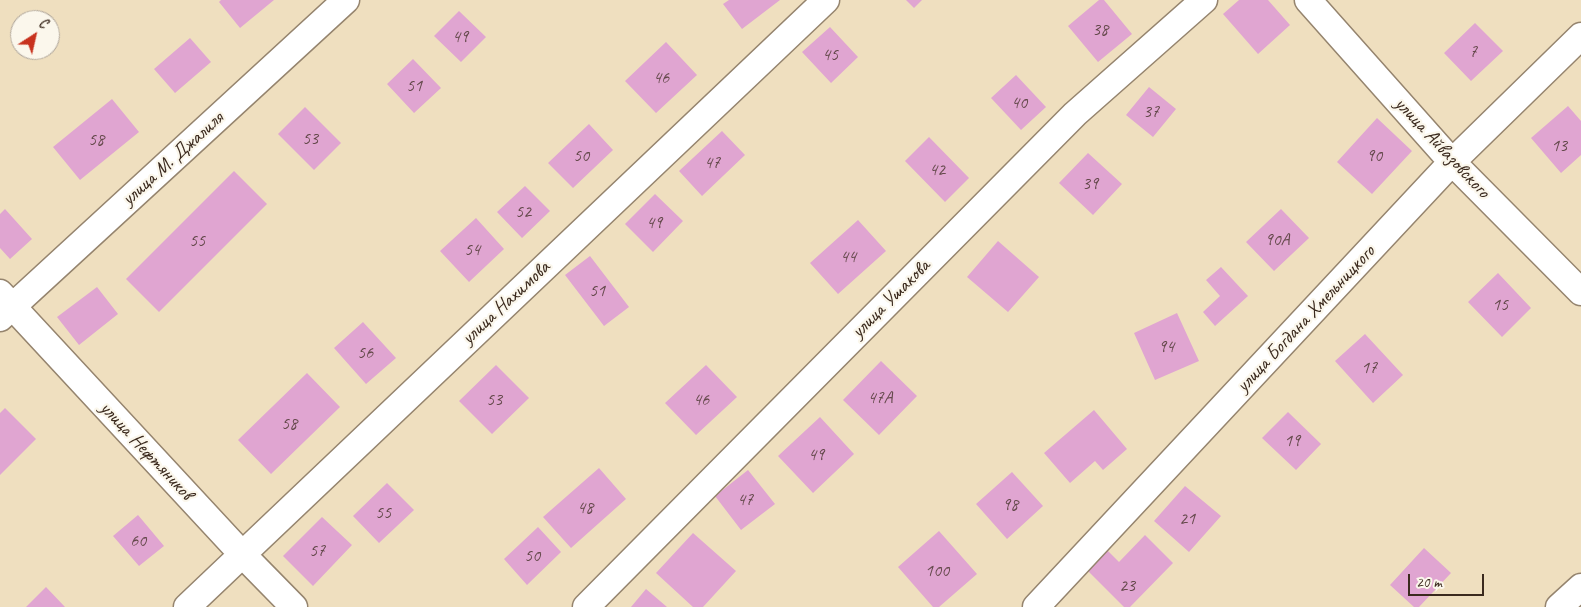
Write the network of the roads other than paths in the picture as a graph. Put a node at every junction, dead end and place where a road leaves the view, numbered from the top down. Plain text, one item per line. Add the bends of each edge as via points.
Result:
1 (346, 0) edge
2 (826, 0) edge
3 (1204, 0) edge
4 (1308, 0) edge
5 (1581, 36) edge
6 (1452, 162) junction
7 (1581, 292) edge
8 (4, 306) edge
9 (242, 554) junction
10 (1581, 587) edge
11 (187, 607) edge
12 (294, 607) edge
13 (586, 607) edge
14 (1036, 607) edge
15 (1558, 607) edge

1 - 8 street, улица М. Джалиля
2 - 9 street, улица Нахимова
3 - 13 street, улица Ушакова via 1075,114
4 - 6 street, улица Айвазовского
5 - 6 street, улица Богдана Хмельницкого
6 - 7 street, улица Айвазовского
6 - 14 street, улица Богдана Хмельницкого
8 - 9 street, улица Нефтяников
9 - 11 street, улица Нахимова
9 - 12 street, улица Нефтяников
10 - 15 street

